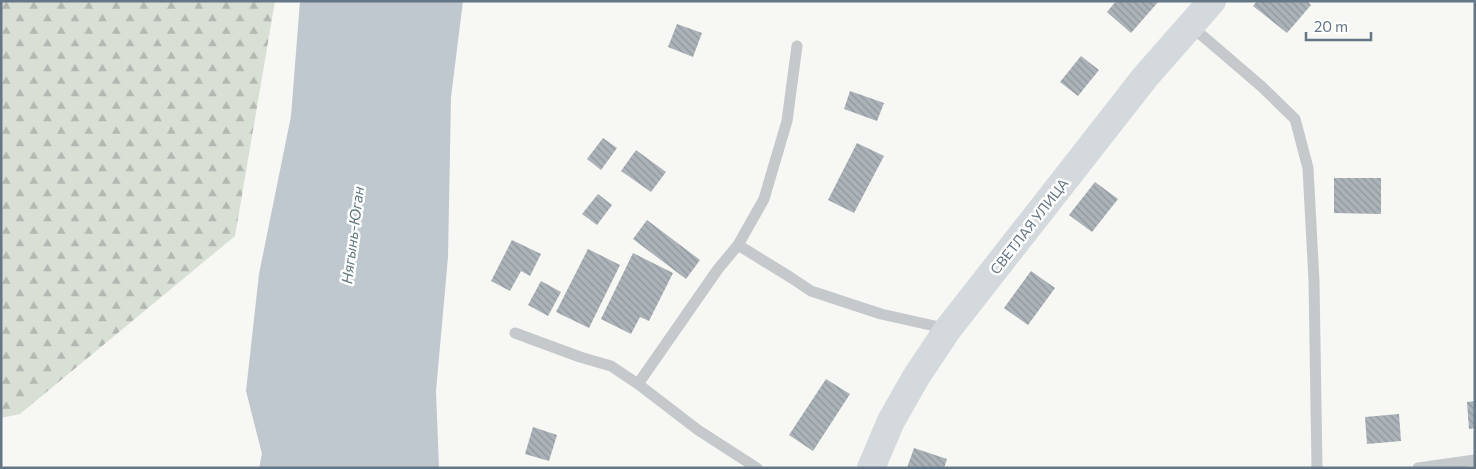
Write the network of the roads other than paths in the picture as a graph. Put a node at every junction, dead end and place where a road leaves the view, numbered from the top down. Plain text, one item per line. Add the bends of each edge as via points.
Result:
1 (1212, 1) edge
2 (1190, 26) junction
3 (797, 46) dead end
4 (738, 245) junction
5 (948, 329) junction
6 (515, 334) dead end
7 (638, 384) junction
8 (1475, 460) edge
9 (757, 468) edge
10 (871, 468) edge
11 (1316, 468) edge
12 (1418, 468) edge

1 - 2 street, СВЕТЛАЯ УЛИЦА
2 - 5 street, СВЕТЛАЯ УЛИЦА via 1146,76
2 - 11 lane via 1295,119 1308,168 1314,281
3 - 4 lane via 787,121 773,169 764,199
4 - 5 lane via 811,291 881,314
4 - 7 lane
5 - 10 street, СВЕТЛАЯ УЛИЦА via 891,421
6 - 7 lane via 611,366
7 - 9 lane via 698,430
8 - 12 lane

